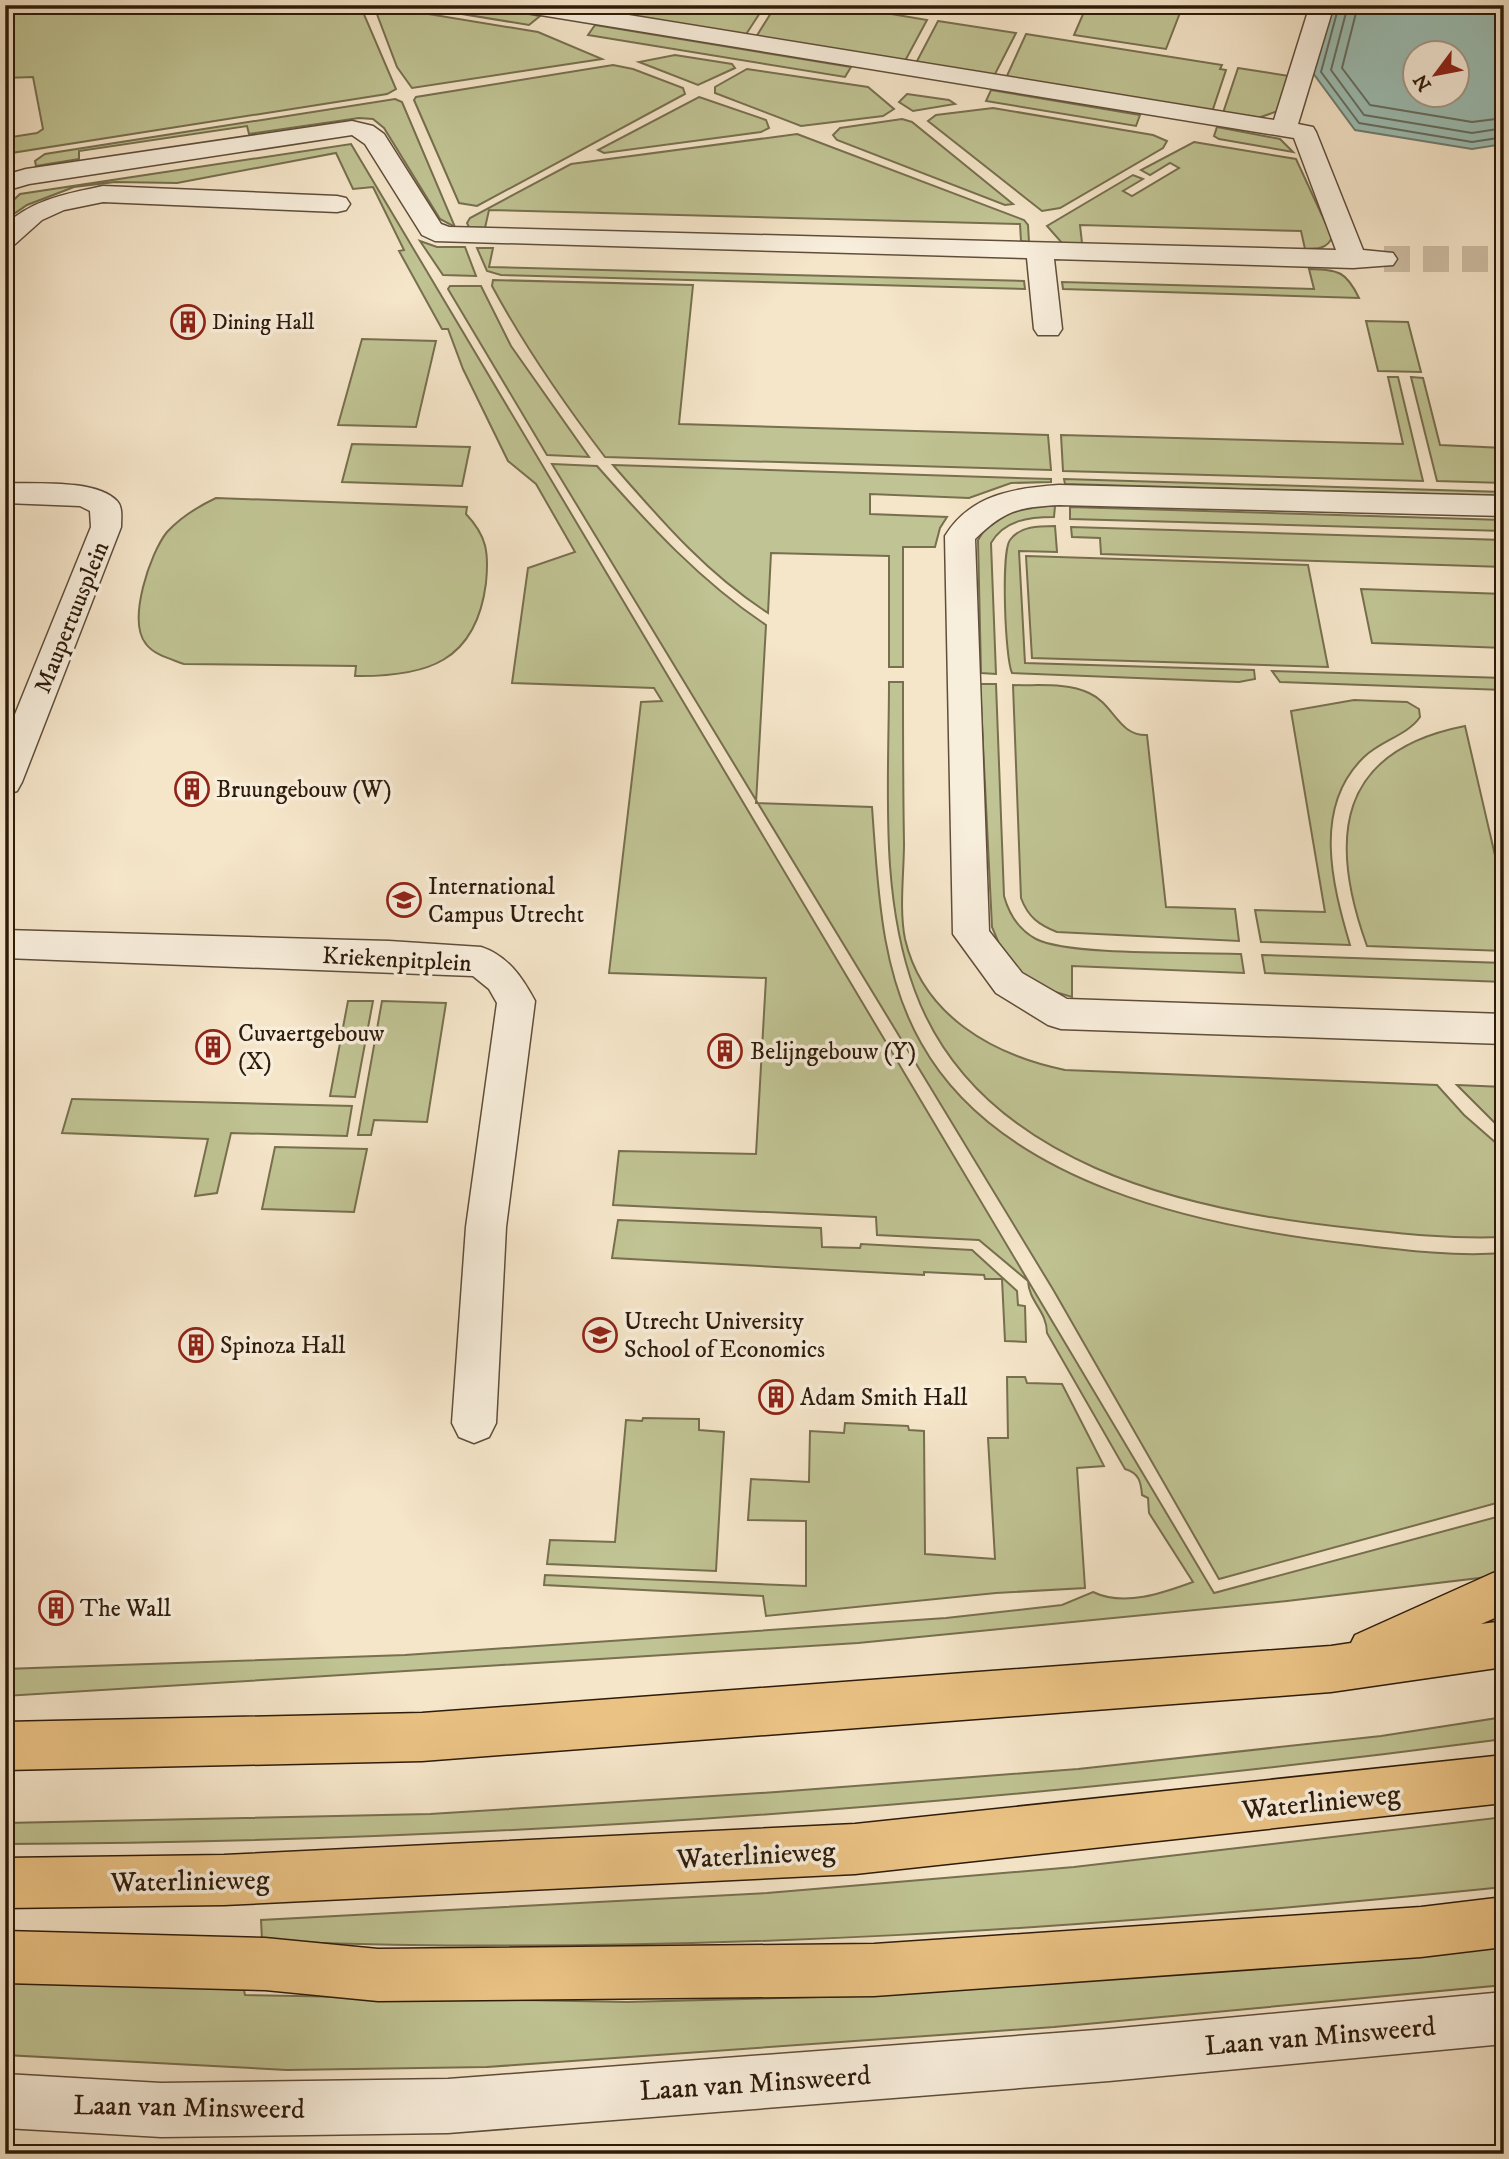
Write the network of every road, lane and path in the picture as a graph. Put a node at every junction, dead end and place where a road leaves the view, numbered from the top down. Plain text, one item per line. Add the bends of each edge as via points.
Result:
1 (522, 5) edge
2 (1322, 5) edge
3 (1284, 129) junction
4 (5, 183) edge
5 (337, 204) dead end
6 (5, 239) edge
7 (1040, 250) junction
8 (1384, 259) tunnel mouth
9 (1353, 260) junction
10 (1048, 329) dead end
11 (5, 493) edge
12 (1504, 506) edge
13 (5, 782) edge
14 (5, 944) edge
15 (1504, 1029) edge
16 (474, 1423) dead end
17 (1504, 1590) edge
18 (1504, 1644) edge
19 (1331, 1669) junction
20 (5, 1746) edge
21 (1504, 1779) edge
22 (5, 1883) edge
23 (1504, 1922) edge
24 (5, 1957) edge
25 (1504, 2018) edge
26 (5, 2101) edge

1 - 3 street
2 - 3 street
3 - 9 street via 1304,132
4 - 7 street via 352,128 374,139 431,229 444,235
5 - 6 street via 103,194 56,204 33,215
7 - 9 street
7 - 10 street
8 - 9 street
11 - 13 street, Maupertuusplein via 85,496 105,506 106,527
12 - 15 street via 1020,497 990,506 960,536 971,934 1009,983 1061,1014
14 - 16 street, Kriekenpitplein via 481,962 502,979 516,1001 486,1227
17 - 19 main road
18 - 19 main road
19 - 20 main road via 422,1737
21 - 22 main road, Waterlinieweg via 855,1849 223,1880
23 - 24 main road via 1422,1932 874,1969 378,1975 265,1964
25 - 26 street, Laan van Minsweerd via 1109,2055 448,2106 161,2110

